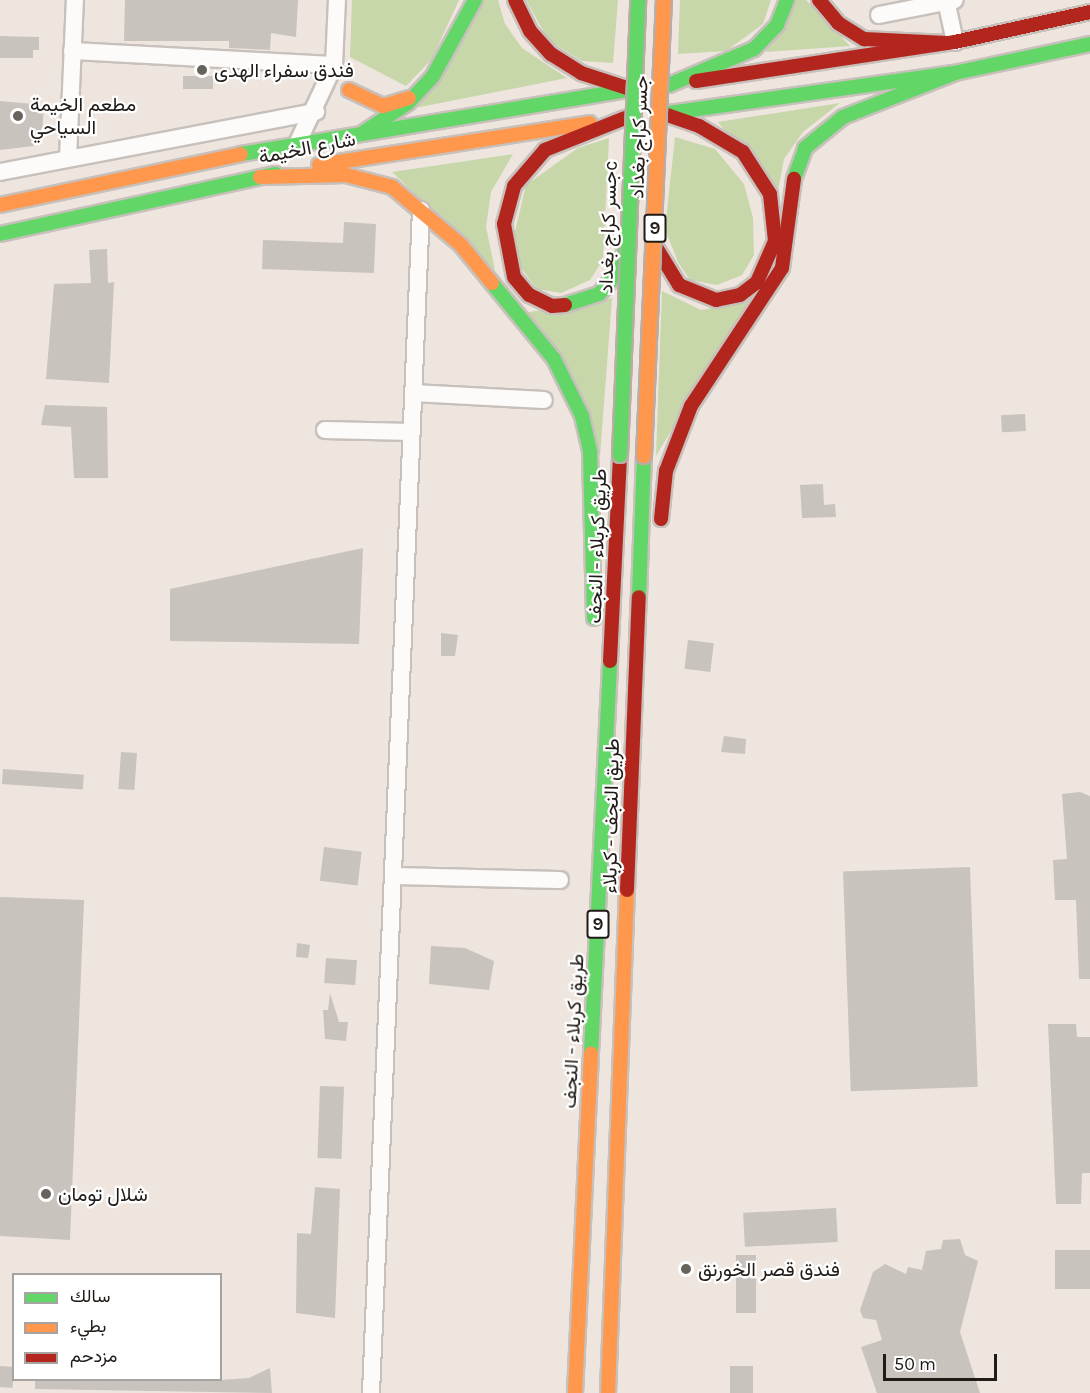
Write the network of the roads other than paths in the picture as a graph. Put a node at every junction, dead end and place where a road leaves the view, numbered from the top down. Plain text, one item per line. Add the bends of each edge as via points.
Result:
1 (75, 0) edge
2 (337, 0) edge
3 (475, 0) edge
4 (515, 0) edge
5 (638, 0) edge
6 (664, 0) edge
7 (787, 0) edge
8 (819, 0) edge
9 (949, 1) edge
10 (1090, 12) edge
11 (879, 15) dead end
12 (951, 42) junction
13 (1090, 44) edge
14 (72, 51) junction
15 (334, 64) junction
16 (955, 73) junction
17 (669, 85) junction
18 (630, 89) junction
19 (349, 90) junction
20 (420, 92) junction
21 (316, 112) junction
22 (664, 114) junction
23 (625, 118) junction
24 (384, 119) junction
25 (416, 122) junction
26 (364, 132) junction
27 (298, 142) junction
28 (68, 158) junction
29 (0, 172) edge
30 (260, 177) junction
31 (0, 205) edge
32 (421, 206) junction
33 (0, 234) edge
34 (627, 244) junction
35 (654, 244) junction
36 (413, 393) junction
37 (544, 400) dead end
38 (326, 430) dead end
39 (412, 432) junction
40 (620, 455) joint
41 (644, 456) joint
42 (660, 534) dead end
43 (654, 643) dead end
44 (603, 831) junction
45 (630, 833) junction
46 (394, 876) junction
47 (560, 880) dead end
48 (581, 1254) junction
49 (370, 1393) edge
50 (564, 1393) edge
51 (575, 1393) edge
52 (608, 1393) edge

1 - 14 street
2 - 15 street
3 - 20 main road via 446,58
4 - 18 main road via 530,31 551,54 581,73
5 - 34 main road, جسر كراج بغدادc / 9, bridge
6 - 35 main road, جسر كراج بغداد / 9, bridge
7 - 17 main road via 777,25 754,49
8 - 12 main road via 833,19 864,39
9 - 11 street
9 - 12 street
10 - 12 main road
12 - 17 main road
13 - 16 main road
14 - 15 street
14 - 28 street
15 - 19 street
15 - 21 street
16 - 22 main road
16 - 42 main road via 843,117 805,148 794,177 782,268 708,378 680,430 666,471
17 - 18 main road, شارع الخيمة
18 - 25 main road, شارع الخيمة
19 - 20 main road via 383,106
19 - 24 street via 367,111
20 - 24 main road
21 - 27 street
21 - 28 street
22 - 23 main road
22 - 35 main road via 699,126 743,152 765,182 775,217 769,264 749,289 716,300 685,289
23 - 30 main road, شارع الخيمة
23 - 34 main road via 544,150 521,175 506,212 506,254 520,287 552,306 589,299 615,276
24 - 25 street
24 - 26 main road
25 - 26 main road, شارع الخيمة
26 - 27 main road, شارع الخيمة
27 - 31 main road, شارع الخيمة
28 - 29 street
30 - 32 main road via 368,178
30 - 33 main road, شارع الخيمة
32 - 36 street
32 - 44 main road via 461,245 554,359 582,416 593,471
34 - 40 main road, جسر كراج بغدادc / 9, bridge
35 - 41 main road, جسر كراج بغداد / 9, bridge
36 - 37 street
36 - 39 street
38 - 39 street
39 - 46 street
40 - 44 main road, طريق کربلاء - النجف / 9
41 - 45 main road, طريق النجف - کربلاء / 9
43 - 45 main road
44 - 48 main road, طريق کربلاء - النجف / 9
45 - 52 main road, طريق النجف - کربلاء / 9
46 - 47 street
46 - 49 street
48 - 50 main road via 568,1316
48 - 51 main road, طريق کربلاء - النجف / 9

